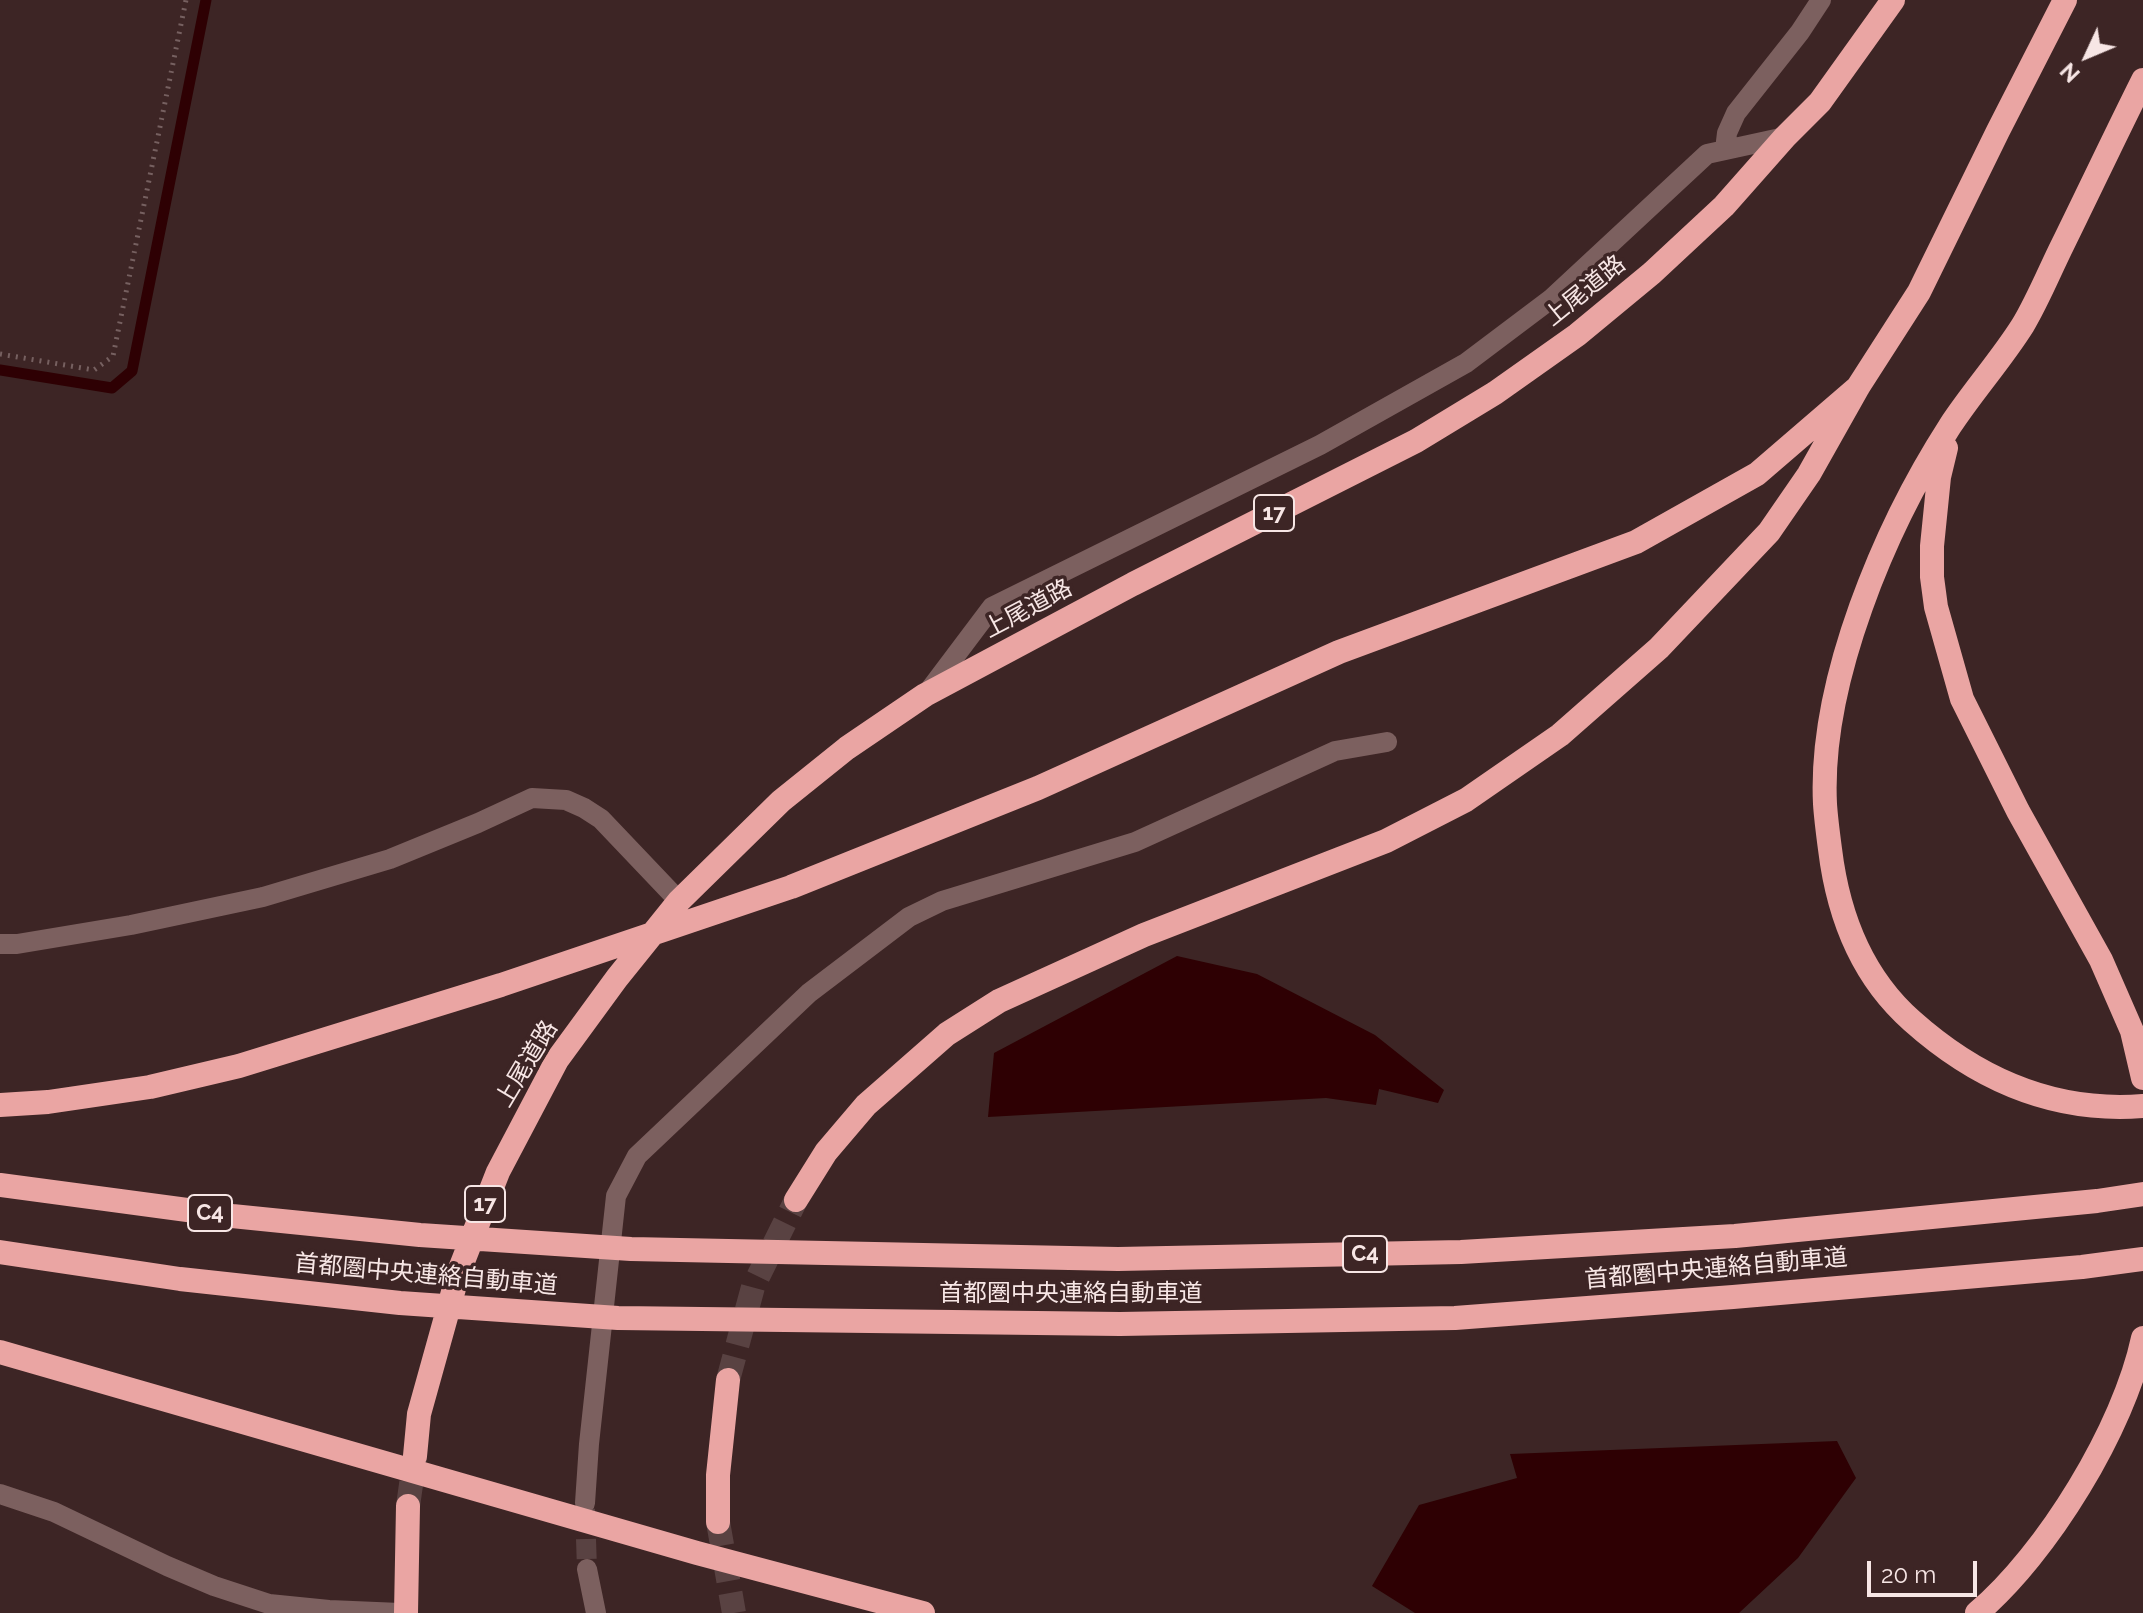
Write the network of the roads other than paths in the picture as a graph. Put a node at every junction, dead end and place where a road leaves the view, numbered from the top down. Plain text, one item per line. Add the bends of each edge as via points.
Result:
1 (1821, 0) edge
2 (1893, 0) edge
3 (2065, 0) edge
4 (2143, 80) edge
5 (1785, 137) junction
6 (1725, 150) junction
7 (1858, 387) junction
8 (1950, 426) junction
9 (925, 695) junction
10 (1387, 742) dead end
11 (679, 901) junction
12 (0, 944) edge
13 (2143, 1078) edge
14 (0, 1105) edge
15 (2143, 1106) edge
16 (0, 1185) edge
17 (2143, 1194) edge
18 (796, 1200) tunnel mouth
19 (0, 1252) edge
20 (2143, 1259) edge
21 (2143, 1338) edge
22 (0, 1352) edge
23 (728, 1380) tunnel mouth
24 (415, 1456) tunnel mouth
25 (0, 1494) edge
26 (585, 1503) tunnel mouth
27 (408, 1506) tunnel mouth
28 (718, 1522) tunnel mouth
29 (587, 1569) tunnel mouth
30 (403, 1613) edge
31 (596, 1613) edge
32 (923, 1613) edge
33 (1977, 1613) edge

1 - 6 street via 1736,113
2 - 5 highway, 上尾道路 / 17 via 1820,102
3 - 7 highway via 1919,292
4 - 8 highway via 2023,325
5 - 6 street
5 - 9 highway, 上尾道路 / 17 via 1724,206 1652,273 1495,393 1416,441
6 - 9 street via 1707,154 1551,299 1466,363 1320,445 992,607
7 - 14 highway via 1757,474 1636,542 1339,652 1038,788 791,887 371,1027 224,1069 150,1087
7 - 18 highway via 1769,532 1659,648 1560,735 1466,800 1386,841 1144,935 999,1001 947,1034 866,1105 826,1152
8 - 13 highway via 1939,477 1932,577 1962,699 2101,960 2132,1031
8 - 15 highway via 1876,564 1832,714 1825,801 1843,914 1878,984 1927,1035 1971,1067 2045,1098
9 - 11 highway, 上尾道路 / 17 via 781,801
10 - 26 street via 1335,751 1135,842 942,901 909,917 809,993 637,1156 616,1196
11 - 12 street via 601,819 566,800 532,798 390,859 263,897 131,925
11 - 24 highway, 上尾道路 / 17 via 557,1060 498,1172 458,1274 419,1414
16 - 17 highway, 首都圏中央連絡自動車道 / C4 via 232,1216 631,1249 1118,1259 1461,1252 1735,1236
19 - 20 highway, 首都圏中央連絡自動車道 via 180,1279 400,1303 618,1318 1120,1324 1455,1318
21 - 33 highway via 2103,1444 2066,1507 2035,1552
22 - 32 highway
23 - 28 highway
25 - 30 street via 54,1512 214,1586 269,1604
27 - 30 highway
29 - 31 street

